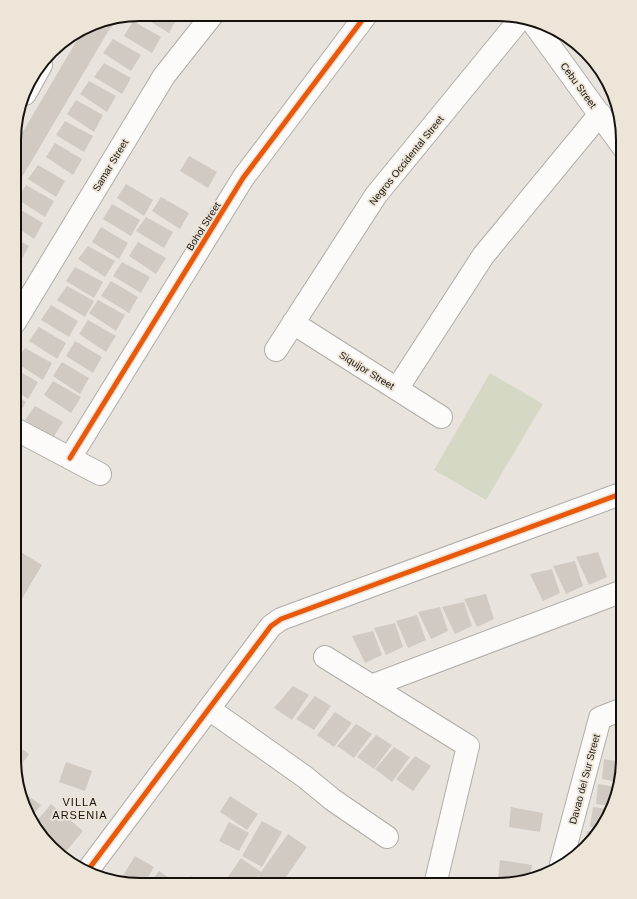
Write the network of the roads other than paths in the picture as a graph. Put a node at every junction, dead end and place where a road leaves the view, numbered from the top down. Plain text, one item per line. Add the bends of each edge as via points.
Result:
1 (207, 21) edge
2 (361, 21) edge
3 (518, 23) edge
4 (537, 28) edge
5 (600, 114) junction
6 (616, 137) edge
7 (21, 312) edge
8 (293, 323) junction
9 (276, 350) dead end
10 (397, 389) junction
11 (441, 417) dead end
12 (21, 432) edge
13 (70, 458) junction
14 (100, 474) dead end
15 (616, 496) edge
16 (616, 594) edge
17 (325, 657) dead end
18 (371, 686) junction
19 (209, 709) junction
20 (616, 712) edge
21 (387, 837) dead end
22 (563, 858) edge
23 (90, 867) edge
24 (437, 878) edge

1 - 7 street, Samar Street via 164,76
2 - 13 street, Bohol Street via 243,178
3 - 8 street, Negros Occidental Street via 376,195
4 - 5 street, Cebu Street
5 - 6 street, Cebu Street
5 - 10 street via 483,256
8 - 9 street, Negros Occidental Street
8 - 10 street, Siquijor Street
10 - 11 street, Siquijor Street
12 - 13 street
13 - 14 street
15 - 19 street via 281,618 271,626
16 - 18 street
17 - 18 street
18 - 24 street via 468,746
19 - 21 street
19 - 23 street
20 - 22 street, Davao del Sur Street via 600,718

